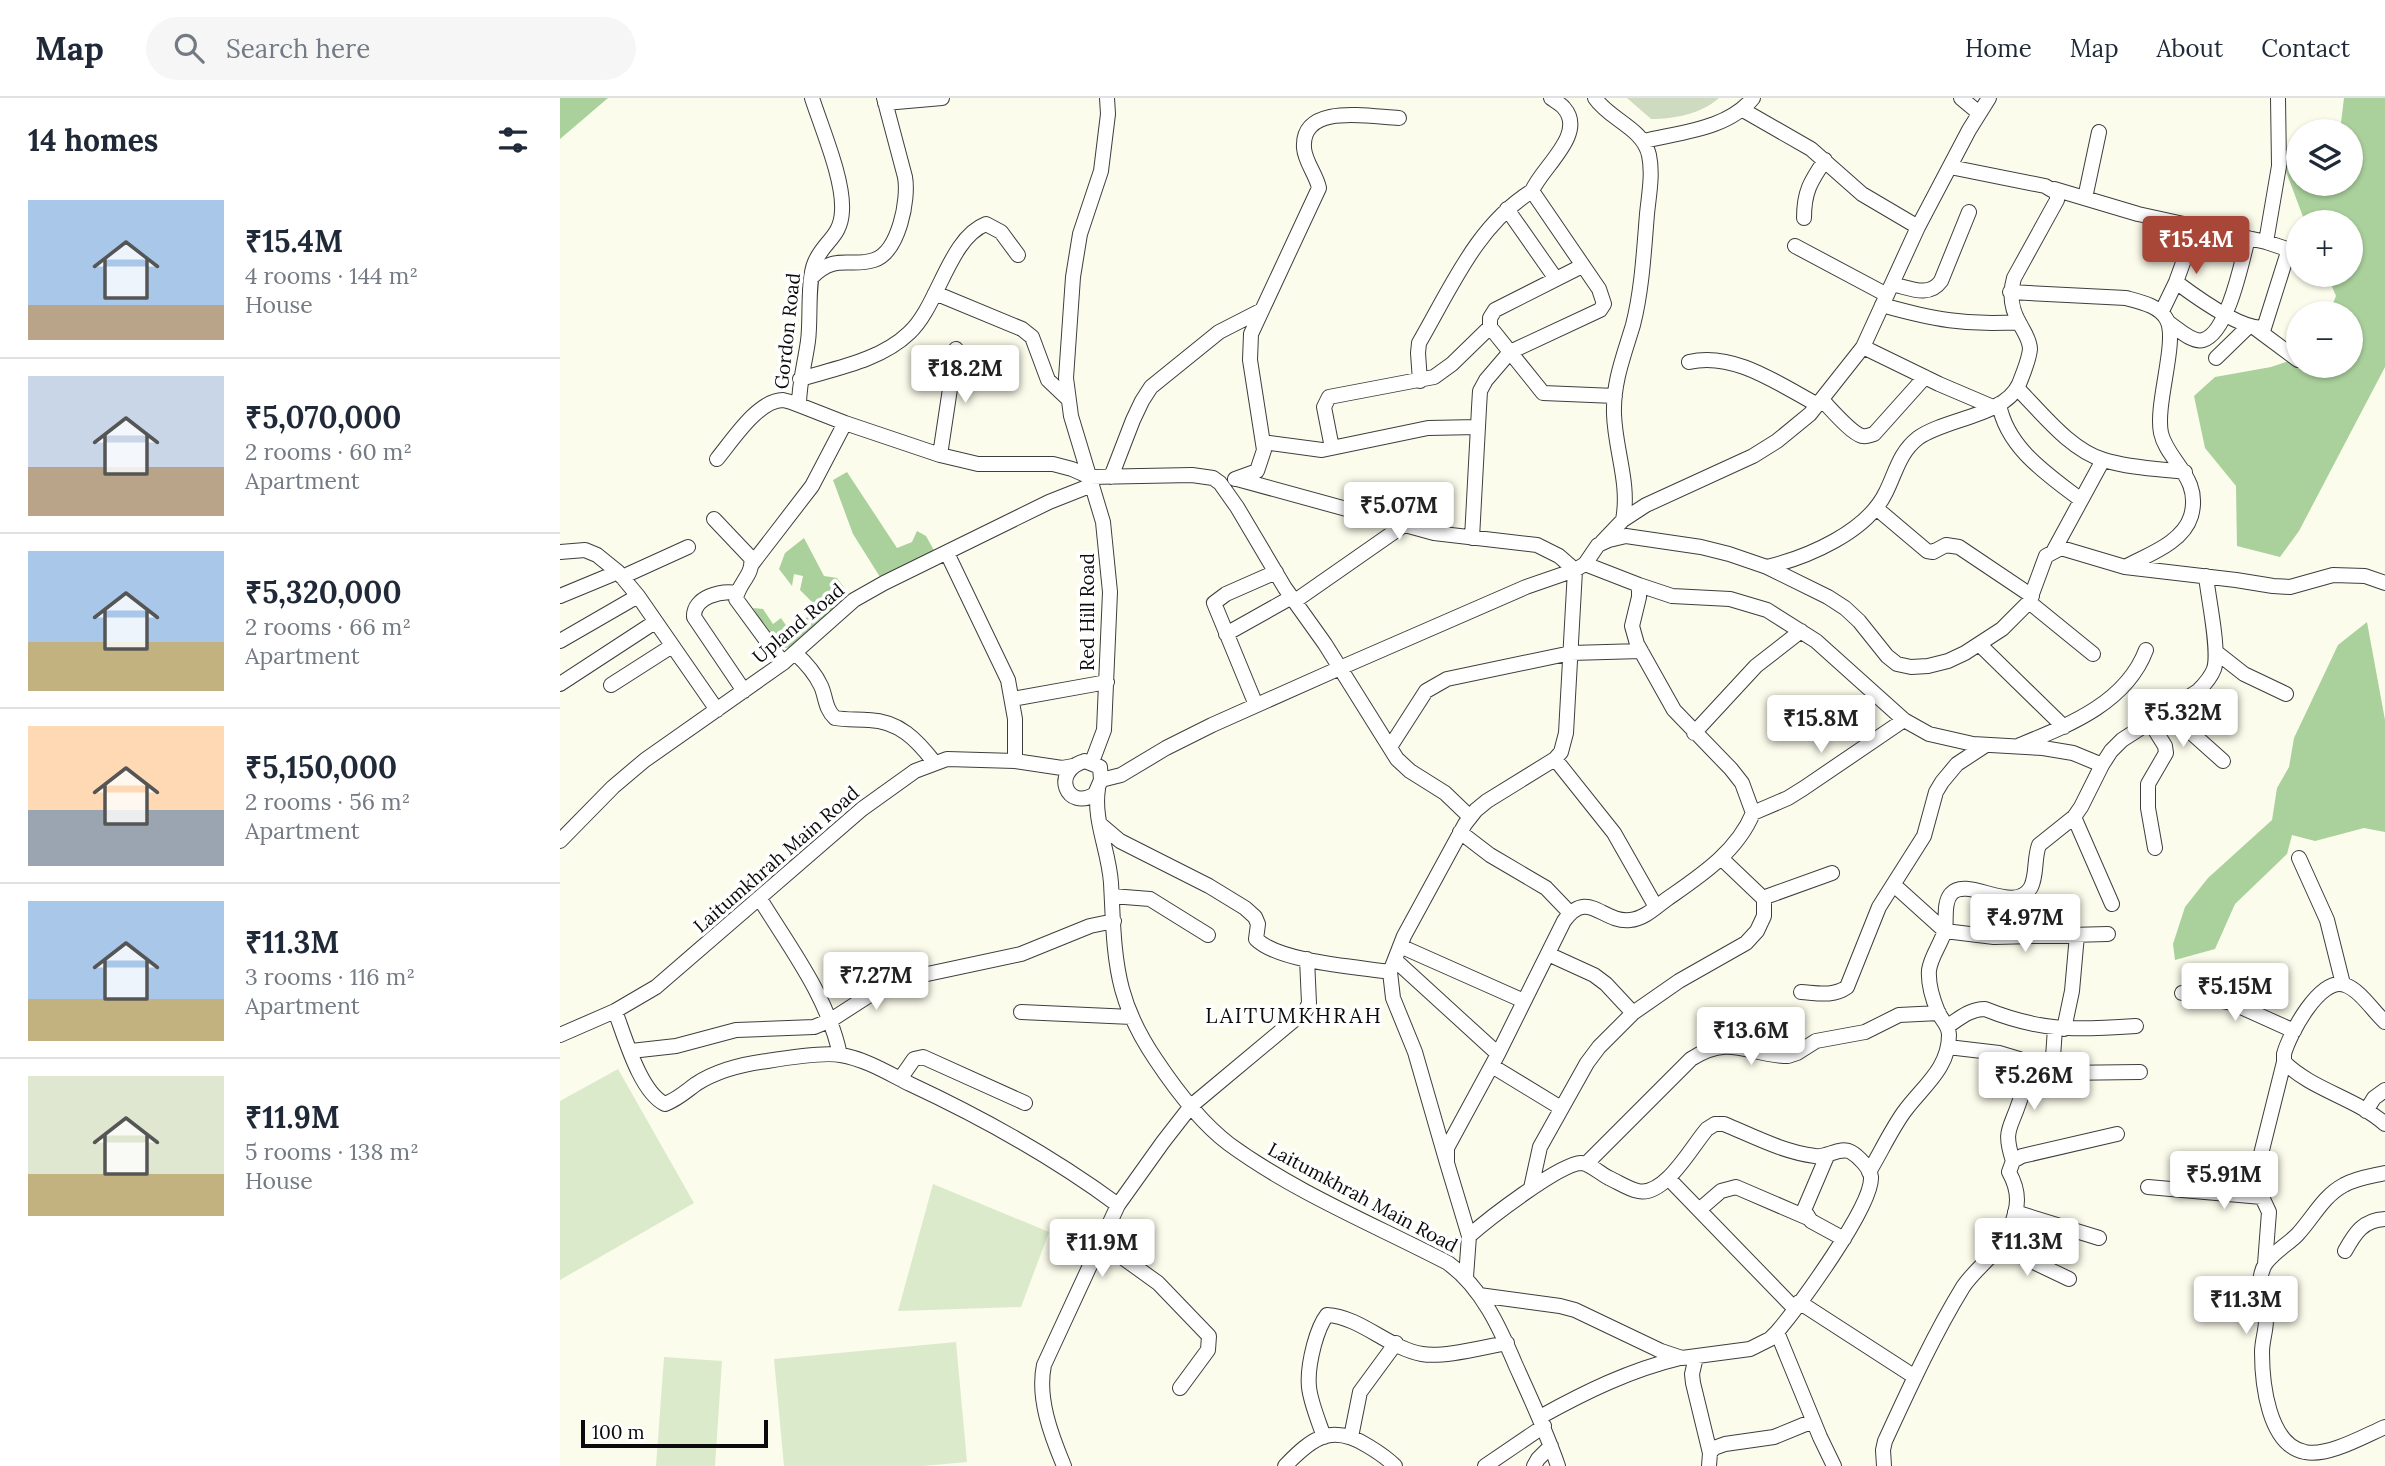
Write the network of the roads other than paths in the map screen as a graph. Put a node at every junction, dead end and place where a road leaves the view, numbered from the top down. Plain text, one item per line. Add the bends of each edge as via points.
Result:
1 (812, 98) edge
2 (942, 98) edge
3 (1551, 98) edge
4 (1595, 98) edge
5 (1753, 98) edge
6 (1961, 98) edge
7 (1989, 98) edge
8 (2278, 98) edge
9 (1109, 99) edge
10 (885, 101) edge
11 (1743, 110) junction
12 (1979, 113) junction
13 (1399, 118) dead end
14 (2099, 132) dead end
15 (1644, 141) junction
16 (1825, 160) junction
17 (1950, 167) junction
18 (2054, 189) junction
19 (1532, 191) junction
20 (2084, 198) junction
21 (1507, 209) junction
22 (1969, 212) dead end
23 (1804, 218) dead end
24 (1918, 227) junction
25 (2196, 227) junction
26 (2248, 238) junction
27 (2266, 242) junction
28 (1795, 246) dead end
29 (1018, 255) dead end
30 (1581, 266) junction
31 (812, 277) junction
32 (1556, 279) junction
33 (2176, 282) junction
34 (2010, 292) junction
35 (935, 293) junction
36 (1887, 295) junction
37 (1262, 310) junction
38 (2227, 314) junction
39 (2165, 317) junction
40 (2019, 322) junction
41 (1490, 327) junction
42 (2252, 327) junction
43 (1863, 347) junction
44 (956, 349) dead end
45 (2286, 351) edge
46 (1510, 352) junction
47 (2216, 358) dead end
48 (1689, 362) dead end
49 (1925, 377) junction
50 (800, 379) junction
51 (1420, 381) junction
52 (2017, 388) junction
53 (1615, 396) junction
54 (1068, 399) junction
55 (1820, 402) junction
56 (799, 404) junction
57 (1996, 406) junction
58 (845, 423) junction
59 (1478, 427) junction
60 (1263, 442) junction
61 (1332, 448) junction
62 (940, 455) junction
63 (717, 459) dead end
64 (2103, 460) junction
65 (2185, 472) junction
66 (1089, 475) junction
67 (1111, 477) junction
68 (1237, 479) junction
69 (1220, 483) junction
70 (2081, 500) junction
71 (1875, 508) junction
72 (715, 519) dead end
73 (1623, 520) junction
74 (1404, 525) junction
75 (1472, 538) junction
76 (1598, 545) junction
77 (688, 547) dead end
78 (2053, 550) junction
79 (560, 552) edge
80 (947, 554) junction
81 (752, 564) junction
82 (1580, 567) junction
83 (1767, 567) junction
84 (2124, 567) junction
85 (1276, 572) junction
86 (620, 574) junction
87 (2212, 577) junction
88 (2385, 583) edge
89 (1639, 585) junction
90 (737, 593) junction
91 (560, 596) edge
92 (638, 596) junction
93 (1294, 599) junction
94 (2031, 599) junction
95 (656, 622) junction
96 (1801, 631) junction
97 (1226, 634) junction
98 (560, 641) edge
99 (1979, 644) junction
100 (672, 646) junction
101 (2147, 650) dead end
102 (1641, 651) junction
103 (795, 653) junction
104 (1571, 653) junction
105 (2093, 654) dead end
106 (2220, 655) junction
107 (783, 663) junction
108 (1340, 668) junction
109 (1107, 682) junction
110 (560, 684) edge
111 (611, 685) dead end
112 (744, 691) junction
113 (2286, 694) dead end
114 (1013, 699) junction
115 (1256, 705) junction
116 (717, 710) junction
117 (2167, 711) junction
118 (1904, 720) junction
119 (2150, 722) junction
120 (2064, 727) junction
121 (1694, 733) junction
122 (1986, 745) junction
123 (1390, 747) junction
124 (2016, 747) junction
125 (1555, 759) junction
126 (1016, 761) junction
127 (2223, 761) dead end
128 (934, 762) junction
129 (1092, 762) junction
130 (1032, 764) junction
131 (2102, 765) junction
132 (1073, 766) junction
133 (1099, 785) junction
134 (1071, 794) junction
135 (1752, 813) junction
136 (1470, 817) junction
137 (2074, 817) junction
138 (1099, 820) junction
139 (1460, 832) junction
140 (560, 841) edge
141 (2155, 848) dead end
142 (1721, 858) junction
143 (2299, 858) dead end
144 (1832, 873) dead end
145 (1894, 885) junction
146 (1112, 895) junction
147 (760, 899) junction
148 (1764, 899) junction
149 (2112, 904) dead end
150 (1656, 907) junction
151 (1570, 913) junction
152 (1114, 920) junction
153 (1945, 931) junction
154 (2108, 934) dead end
155 (1208, 935) dead end
156 (2077, 935) junction
157 (1548, 954) junction
158 (1307, 959) junction
159 (1395, 959) junction
160 (2343, 984) junction
161 (1801, 992) dead end
162 (2182, 993) dead end
163 (1524, 1000) junction
164 (615, 1011) junction
165 (1021, 1012) dead end
166 (1633, 1013) junction
167 (1939, 1013) junction
168 (1132, 1017) junction
169 (831, 1020) junction
170 (2385, 1022) edge
171 (1948, 1026) junction
172 (2136, 1026) dead end
173 (2060, 1029) junction
174 (2294, 1031) junction
175 (560, 1035) edge
176 (1948, 1047) junction
177 (631, 1051) junction
178 (840, 1055) junction
179 (1495, 1060) junction
180 (2284, 1062) junction
181 (2026, 1065) junction
182 (2052, 1072) junction
183 (2140, 1072) dead end
184 (900, 1079) junction
185 (2385, 1090) edge
186 (1024, 1103) dead end
187 (1191, 1106) junction
188 (1561, 1108) junction
189 (2366, 1111) junction
190 (2385, 1125) edge
191 (2117, 1134) dead end
192 (2261, 1154) dead end
193 (1827, 1156) junction
194 (2013, 1161) junction
195 (1447, 1163) junction
196 (1586, 1164) junction
197 (1869, 1172) junction
198 (2385, 1173) edge
199 (1669, 1179) junction
200 (2148, 1187) dead end
201 (1531, 1188) junction
202 (1118, 1205) junction
203 (1699, 1210) junction
204 (2015, 1212) junction
205 (1808, 1218) junction
206 (2385, 1219) edge
207 (1469, 1236) junction
208 (2099, 1238) dead end
209 (1844, 1239) junction
210 (1101, 1242) junction
211 (2000, 1246) junction
212 (2345, 1251) dead end
213 (2265, 1264) junction
214 (1465, 1277) junction
215 (2069, 1279) dead end
216 (1479, 1295) junction
217 (1797, 1306) junction
218 (1777, 1332) junction
219 (1396, 1343) junction
220 (1507, 1343) junction
221 (1689, 1357) junction
222 (1915, 1377) junction
223 (1180, 1388) dead end
224 (1813, 1421) junction
225 (1542, 1422) junction
226 (2385, 1427) edge
227 (1324, 1437) junction
228 (1351, 1437) junction
229 (1551, 1446) junction
230 (1710, 1460) edge
231 (1064, 1466) edge
232 (1285, 1466) edge
233 (1395, 1466) edge
234 (1485, 1466) edge
235 (1534, 1466) edge
236 (1558, 1466) edge
237 (1834, 1466) edge
238 (1884, 1466) edge

1 - 31 street, Gordon Road via 842,199 841,224 815,261
2 - 10 street
3 - 19 street via 1569,116 1569,134
4 - 15 street
5 - 11 street
6 - 12 street
7 - 12 street
8 - 27 street via 2278,166
9 - 54 street via 1101,171 1080,234 1073,277
10 - 31 street via 907,190 904,215 884,254 875,260 828,265
11 - 15 street via 1720,123
11 - 16 street
12 - 17 street
13 - 37 street via 1328,116 1308,128 1306,155 1319,188
14 - 20 street
15 - 53 street via 1651,173 1643,258
16 - 23 street via 1808,186
16 - 24 street via 1863,194
17 - 18 street
17 - 24 street
18 - 20 street
18 - 34 street via 2057,200
19 - 21 street
19 - 30 street
20 - 25 street
21 - 32 street
21 - 51 street via 1472,249 1419,343
22 - 36 street via 1936,288
24 - 36 street
25 - 26 street
25 - 33 street
26 - 27 street
26 - 38 street
27 - 42 street via 2284,248 2288,260 2267,323 2264,328
28 - 36 street
29 - 35 street via 1000,232 986,224 979,227 958,251
30 - 32 street
30 - 46 street via 1603,298 1600,310
31 - 50 street, Gordon Road
32 - 41 street via 1495,310
33 - 38 street
33 - 39 street
34 - 39 street via 2126,299
34 - 40 street
35 - 50 street via 911,332 894,345
35 - 54 street via 1022,329 1032,337 1048,380
36 - 40 street via 1924,317 1955,323
36 - 43 street
37 - 60 street via 1251,334 1250,360
37 - 67 street via 1219,332 1151,387
38 - 39 street via 2203,340
38 - 42 street
39 - 65 street via 2168,356 2161,432
40 - 52 street via 2030,347
41 - 46 street
41 - 51 street via 1441,373
42 - 45 street
42 - 47 street
43 - 49 street
43 - 55 street
44 - 62 street
46 - 53 street via 1543,393
46 - 59 street via 1480,391
48 - 55 street via 1712,360 1741,366
49 - 55 street via 1869,436 1854,431
49 - 57 street
50 - 56 street, Gordon Road
51 - 61 street via 1329,397 1324,407
52 - 57 street
52 - 64 street via 2078,446
53 - 73 street via 1626,495
54 - 66 street, Red Hill Road
55 - 73 street via 1753,456
56 - 58 street, Gordon Road
56 - 63 street via 783,400 765,407
57 - 70 street via 2024,452
57 - 71 street via 1935,427 1917,439 1899,461
58 - 62 street, Gordon Road
58 - 81 street via 812,486
59 - 61 street via 1428,428
59 - 75 street
60 - 61 street via 1311,450
60 - 68 street via 1263,458 1256,471
62 - 66 street, Gordon Road via 978,464 1053,464
64 - 65 street
64 - 70 street
65 - 84 street via 2193,501 2185,529 2175,540
66 - 67 street
66 - 80 street, Upland Road via 1049,502
66 - 109 street, Red Hill Road via 1103,522 1110,592
67 - 69 street via 1192,475
68 - 69 street
68 - 74 street
69 - 85 street
70 - 78 street
71 - 83 street via 1853,529 1825,545
71 - 94 street via 1927,551 1946,544 1959,547
72 - 81 street
73 - 76 street
74 - 75 street
74 - 93 street
75 - 82 street via 1537,544
76 - 82 street
76 - 83 street via 1626,536 1701,547
77 - 86 street
78 - 84 street via 2070,549
78 - 94 street via 2046,556
79 - 86 street via 585,550
80 - 103 street, Upland Road via 855,600
80 - 114 street via 1009,680
81 - 90 street
82 - 89 street
82 - 104 street
82 - 108 street
83 - 99 street via 1845,608 1897,664 1938,664
84 - 87 street
85 - 93 street
85 - 97 street via 1214,603
86 - 91 street
86 - 92 street
87 - 88 street via 2290,587 2333,575 2365,576
87 - 106 street
89 - 96 street via 1672,596 1713,596 1751,604
89 - 102 street via 1632,626
90 - 107 street via 739,604
90 - 112 street via 718,592 697,606 694,617
92 - 95 street
92 - 98 street
93 - 97 street
93 - 108 street
94 - 99 street
94 - 105 street
95 - 100 street
95 - 110 street
96 - 118 street
96 - 121 street via 1756,666
97 - 115 street
99 - 120 street
100 - 111 street
100 - 116 street
101 - 120 street via 2121,690
102 - 104 street
102 - 121 street via 1674,710
103 - 107 street, Upland Road
103 - 128 street via 816,676 835,718 873,720 905,730
104 - 123 street via 1436,684 1419,700
104 - 125 street via 1566,733
106 - 113 street
106 - 117 street via 2207,682
107 - 112 street, Upland Road
108 - 115 street
108 - 123 street
109 - 114 street
109 - 129 street, Red Hill Road via 1104,730
112 - 116 street, Upland Road
114 - 126 street
115 - 133 street
116 - 140 street, Upland Road via 645,760
117 - 119 street
117 - 127 street
118 - 122 street via 1939,738
118 - 135 street via 1788,798
119 - 131 street via 2122,740
119 - 141 street via 2166,753 2148,785
120 - 124 street
121 - 135 street via 1742,783
122 - 124 street
122 - 145 street via 1942,782 1924,836
123 - 136 street via 1410,771
124 - 131 street via 2073,753
125 - 136 street via 1505,788
125 - 150 street via 1614,834
126 - 128 street, Laitumkhrah Main Road
126 - 130 street, Laitumkhrah Main Road
128 - 147 street, Laitumkhrah Main Road via 896,783
129 - 132 street
129 - 133 street via 1100,767
130 - 132 street, Laitumkhrah Main Road
130 - 134 street
131 - 137 street
132 - 134 street via 1065,779
133 - 134 street via 1090,797 1080,799
133 - 138 street, Laitumkhrah Main Road
134 - 138 street
135 - 142 street
136 - 139 street
137 - 149 street
137 - 153 street via 2039,845 2034,879 2025,893 2007,897 1960,889 1951,893
138 - 146 street, Laitumkhrah Main Road
138 - 158 street via 1120,841 1245,908 1255,917 1256,939 1261,944
139 - 151 street via 1546,888
139 - 159 street
142 - 148 street
142 - 150 street
143 - 160 street via 2327,920
144 - 148 street
145 - 153 street
145 - 161 street via 1879,907 1847,987 1831,994
146 - 152 street, Laitumkhrah Main Road
146 - 155 street via 1150,899
147 - 164 street, Laitumkhrah Main Road via 656,987
147 - 169 street
148 - 166 street via 1764,916 1746,943
150 - 151 street via 1630,920 1618,920 1586,906
151 - 157 street
152 - 168 street, Laitumkhrah Main Road via 1117,965
152 - 169 street via 1021,954 904,979 879,989
153 - 156 street via 1994,937
153 - 167 street via 1929,968
154 - 156 street
156 - 173 street via 2073,985
157 - 163 street
157 - 166 street via 1594,975
158 - 159 street
158 - 187 street via 1306,1010
159 - 163 street
159 - 179 street
159 - 195 street via 1393,998 1415,1052
160 - 170 street
160 - 174 street via 2315,999
162 - 174 street via 2231,1003
163 - 179 street
164 - 175 street, Laitumkhrah Main Road
164 - 177 street
165 - 168 street
166 - 188 street via 1587,1063
167 - 171 street
167 - 196 street via 1899,1015 1865,1032 1816,1041 1788,1056 1728,1046 1702,1052
168 - 187 street, Laitumkhrah Main Road via 1158,1063
169 - 177 street via 814,1027 736,1030 677,1046
169 - 178 street
171 - 173 street via 1984,1009
171 - 176 street
172 - 173 street
173 - 182 street
174 - 180 street
176 - 181 street via 2009,1055
176 - 197 street via 1938,1072 1904,1112
177 - 178 street via 651,1093 665,1104 678,1100 697,1083 731,1069 767,1060
178 - 184 street
179 - 188 street
179 - 195 street via 1447,1148
180 - 189 street
180 - 192 street
181 - 182 street
181 - 194 street via 2022,1093 2008,1130
182 - 183 street
184 - 186 street via 914,1059 923,1057
184 - 202 street via 1018,1140
185 - 189 street
187 - 202 street
187 - 214 street, Laitumkhrah Main Road via 1227,1142 1272,1172 1448,1263
188 - 201 street via 1540,1147
189 - 190 street
191 - 194 street
193 - 197 street via 1850,1151
193 - 199 street via 1785,1149 1715,1124
193 - 205 street via 1805,1203
194 - 204 street via 2009,1172 2017,1187
195 - 207 street
196 - 199 street via 1639,1192
196 - 201 street via 1569,1167
197 - 209 street via 1868,1192
198 - 213 street via 2346,1183 2334,1191
199 - 203 street
200 - 213 street via 2262,1197 2269,1212
201 - 207 street
202 - 210 street
203 - 205 street via 1721,1191 1736,1187
203 - 217 street
204 - 208 street
204 - 211 street
205 - 209 street
206 - 212 street via 2364,1225
207 - 214 street
209 - 217 street
210 - 223 street via 1158,1283 1209,1336 1208,1350
210 - 231 street via 1042,1374 1048,1421
211 - 215 street
211 - 222 street via 1964,1286
213 - 226 street via 2261,1278 2266,1320 2263,1364 2266,1396 2279,1433 2293,1448 2325,1452
214 - 216 street, Laitumkhrah Main Road
216 - 220 street, Laitumkhrah Main Road
216 - 221 street via 1575,1310 1661,1351
217 - 218 street
217 - 222 street
218 - 221 street via 1750,1349
218 - 224 street
219 - 220 street via 1419,1354 1434,1355
219 - 227 street via 1336,1315 1327,1315 1322,1321 1307,1384
219 - 228 street via 1360,1392
220 - 225 street, Laitumkhrah Main Road
221 - 225 street via 1595,1387
221 - 230 street
222 - 238 street via 1885,1441
224 - 230 street via 1774,1437 1714,1448
224 - 237 street
225 - 229 street, Laitumkhrah Main Road
225 - 234 street
227 - 228 street
227 - 232 street
228 - 233 street
229 - 235 street
229 - 236 street, Laitumkhrah Main Road

